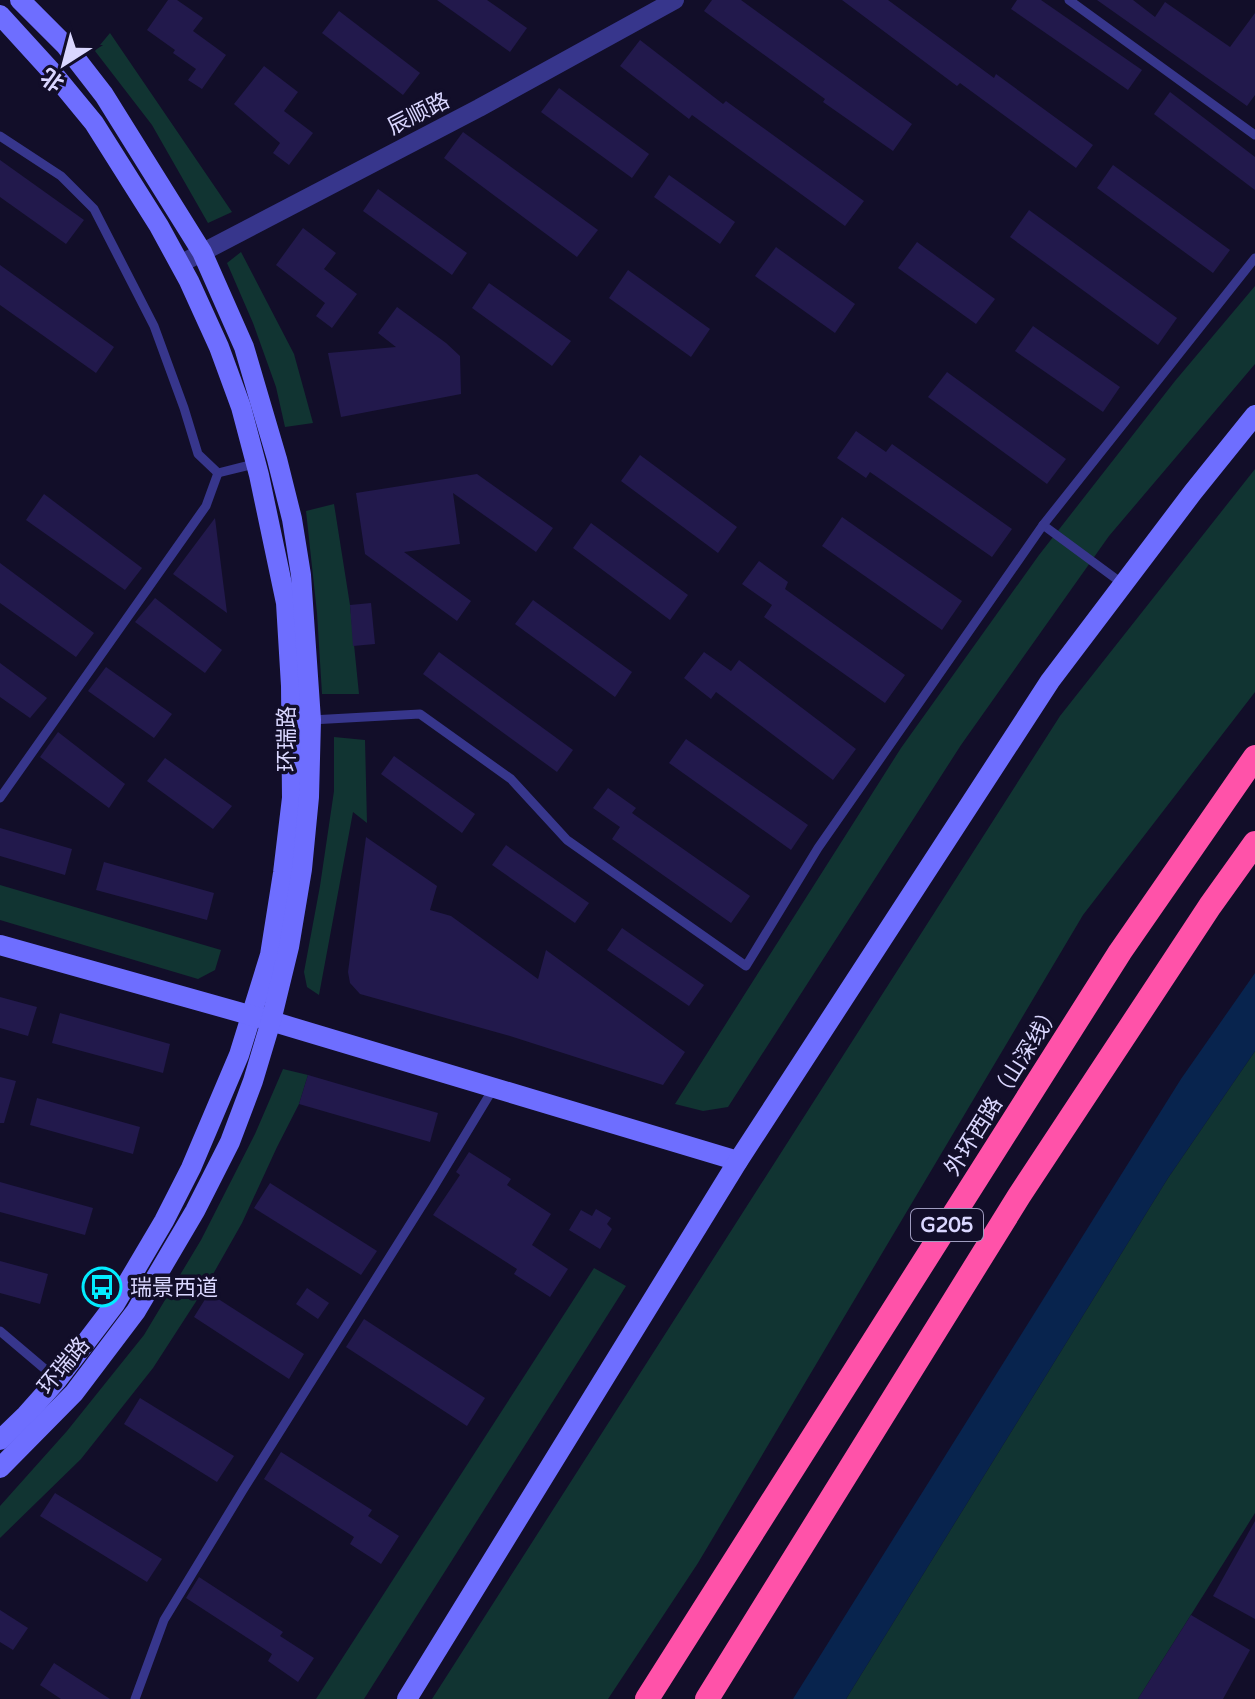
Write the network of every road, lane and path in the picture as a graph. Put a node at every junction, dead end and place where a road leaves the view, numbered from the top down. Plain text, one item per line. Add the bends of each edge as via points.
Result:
1 (20, 0) edge
2 (675, 0) edge
3 (1069, 0) edge
4 (0, 15) edge
5 (1255, 135) edge
6 (0, 136) edge
7 (202, 252) junction
8 (1255, 258) edge
9 (180, 264) junction
10 (1255, 415) edge
11 (277, 459) junction
12 (256, 464) junction
13 (218, 473) junction
14 (1043, 525) junction
15 (1123, 584) junction
16 (311, 720) junction
17 (1255, 757) edge
18 (0, 798) edge
19 (1255, 843) edge
20 (0, 945) edge
21 (261, 1018) junction
22 (493, 1089) junction
23 (738, 1161) junction
24 (0, 1331) edge
25 (58, 1379) junction
26 (74, 1393) junction
27 (0, 1440) edge
28 (0, 1468) edge
29 (135, 1699) edge
30 (407, 1699) edge
31 (647, 1699) edge
32 (707, 1699) edge

1 - 7 main road, 环瑞路 via 104,95
2 - 7 street, 辰顺路
3 - 5 lane
4 - 9 main road, 环瑞路 via 94,123
6 - 13 lane via 61,176 94,209 154,326 198,454
7 - 9 street, 辰顺路
7 - 11 main road, 环瑞路 via 244,347
8 - 14 lane
9 - 12 main road, 环瑞路 via 219,347
10 - 15 main road
11 - 12 lane
11 - 16 main road, 环瑞路 via 301,575
12 - 13 lane
12 - 21 main road, 环瑞路 via 286,603 291,686 292,798
13 - 18 lane via 206,506
14 - 15 lane
14 - 16 lane via 818,848 746,966 567,840 511,779 420,714
15 - 23 main road via 1050,681
16 - 21 main road, 环瑞路 via 309,797 289,947
17 - 31 highway, 外环西路（山深线） / G205 via 1120,952
19 - 32 highway, G205 via 1019,1196
20 - 21 main road
21 - 22 main road
21 - 25 main road, 环瑞路 via 164,1221 115,1304
21 - 26 main road, 环瑞路 via 253,1081 230,1142 136,1311
22 - 23 main road
22 - 29 lane via 164,1620
23 - 30 main road
24 - 25 lane
25 - 26 lane
25 - 27 main road, 环瑞路
26 - 28 main road, 环瑞路

